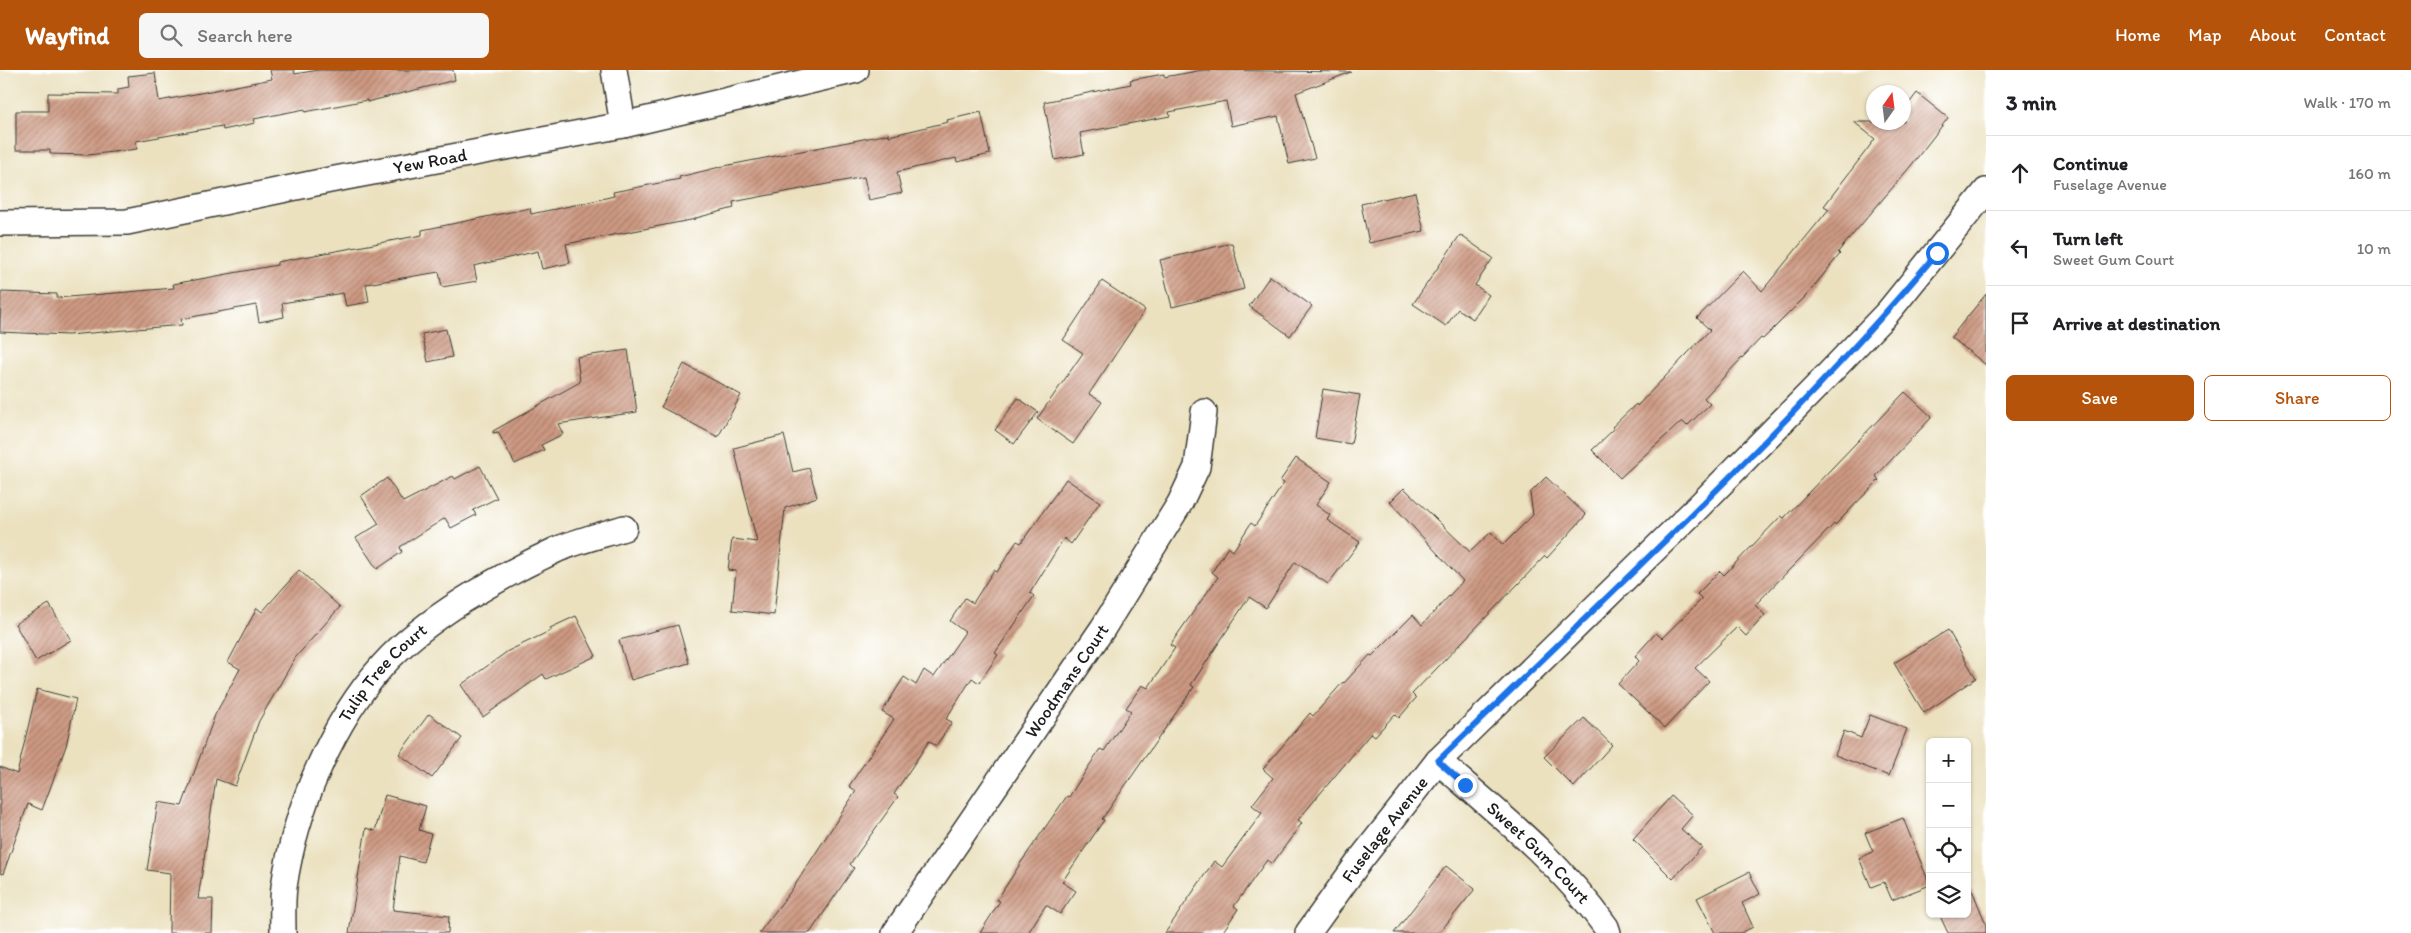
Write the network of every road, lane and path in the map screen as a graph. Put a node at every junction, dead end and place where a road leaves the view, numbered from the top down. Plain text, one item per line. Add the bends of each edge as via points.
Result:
1 (614, 70) edge
2 (856, 70) edge
3 (623, 125) junction
4 (1986, 191) edge
5 (0, 223) edge
6 (1204, 412) dead end
7 (624, 528) dead end
8 (1438, 761) junction
9 (283, 933) edge
10 (895, 933) edge
11 (1308, 933) edge
12 (1608, 933) edge

1 - 3 street
2 - 3 street, Yew Road
3 - 5 street, Yew Road via 127,222
4 - 8 street, Fuselage Avenue via 1888,312 1823,380
6 - 10 street, Woodmans Court via 1197,467 1180,503 1103,628
7 - 9 street, Tulip Tree Court via 557,550 478,592 420,631 384,664 356,697 336,729 297,832 284,888
8 - 11 street, Fuselage Avenue
8 - 12 street, Sweet Gum Court via 1546,856 1584,895

